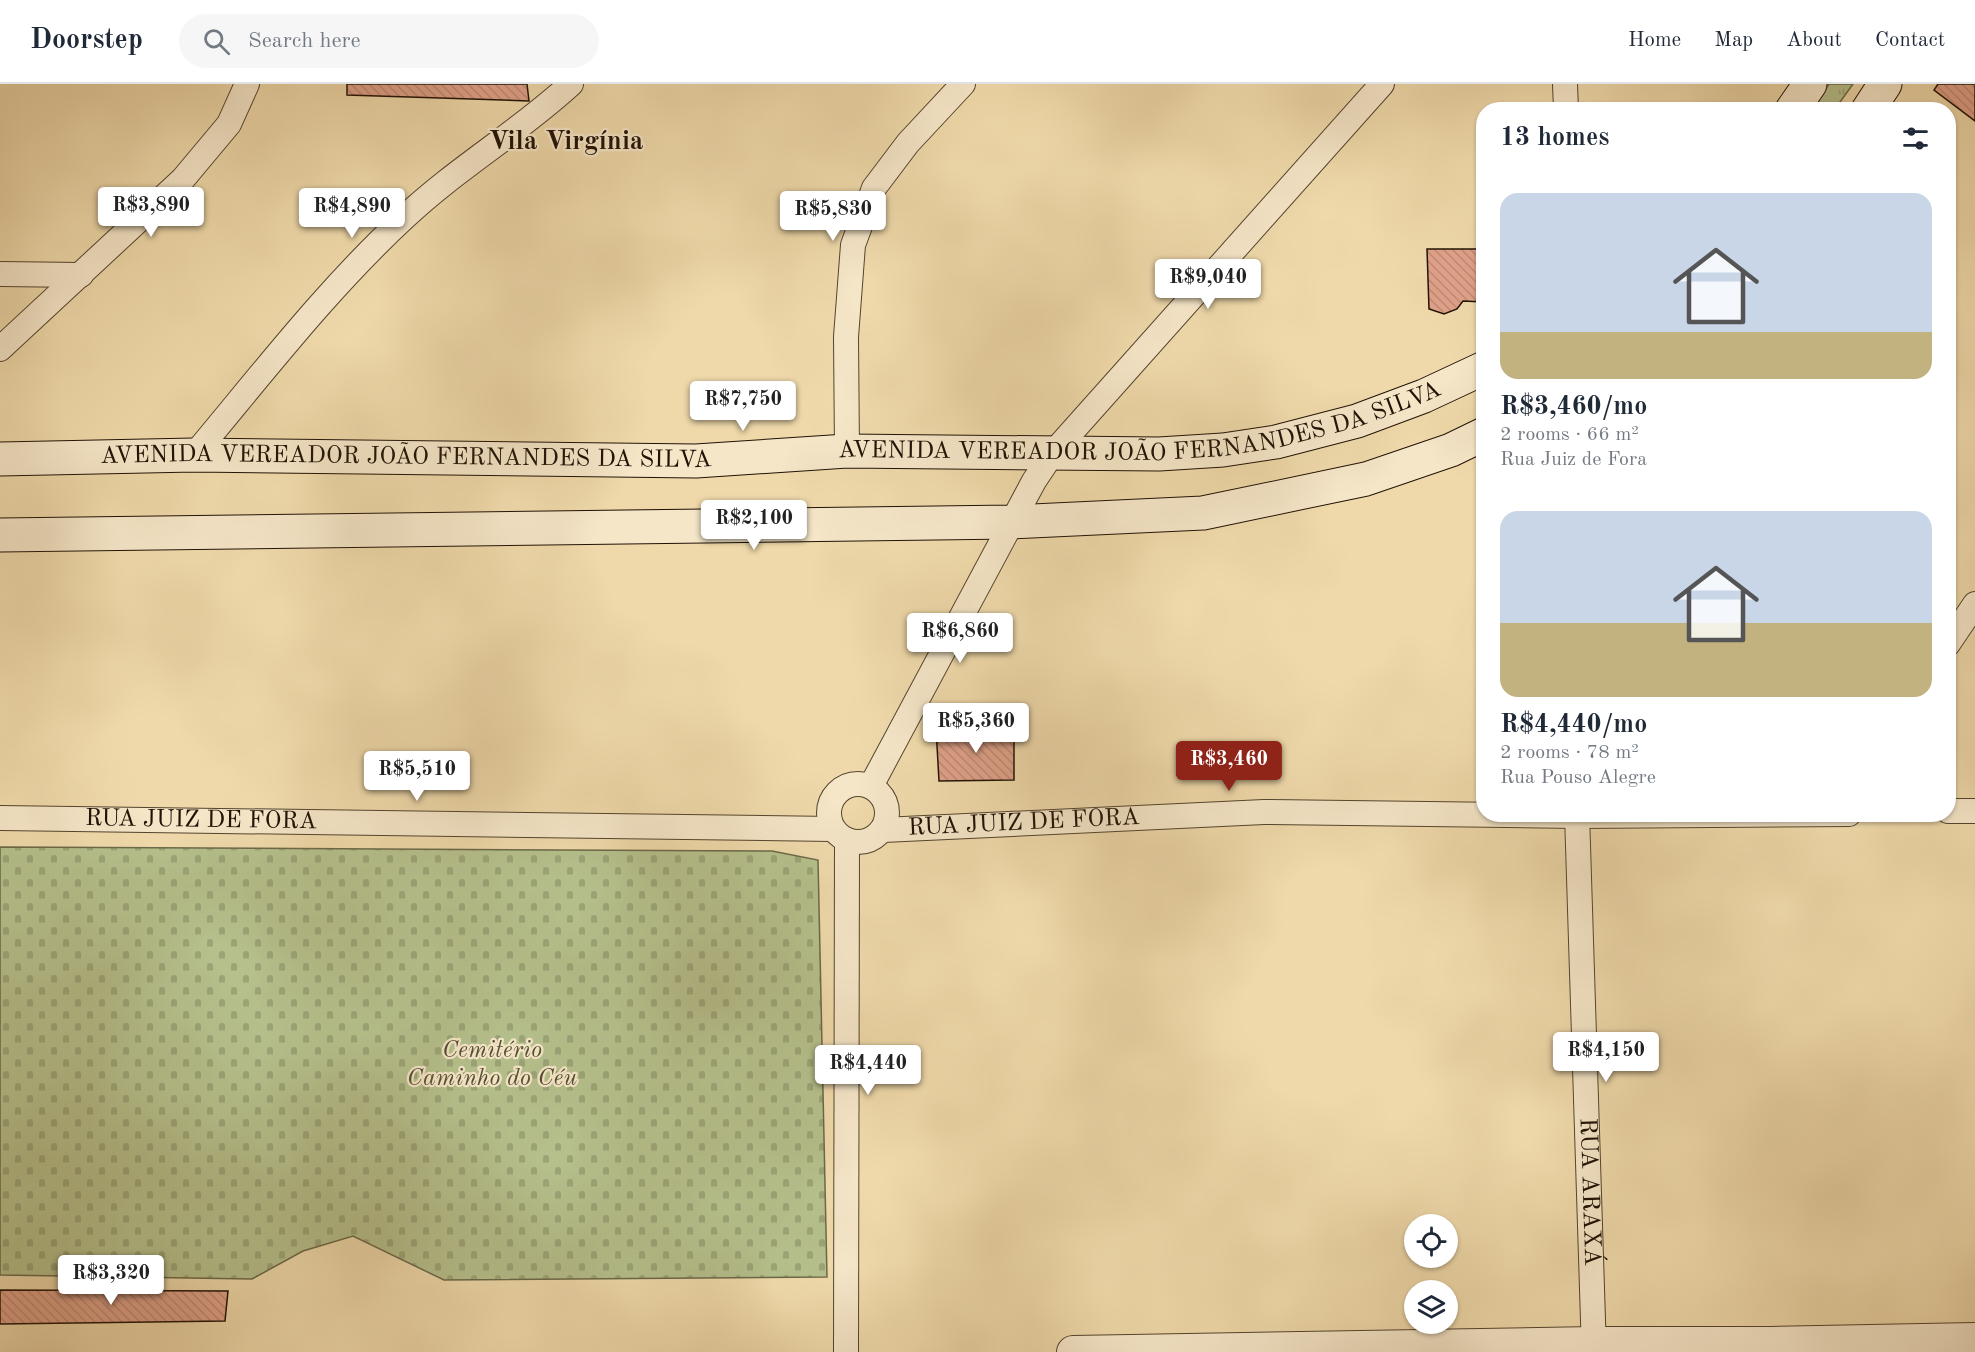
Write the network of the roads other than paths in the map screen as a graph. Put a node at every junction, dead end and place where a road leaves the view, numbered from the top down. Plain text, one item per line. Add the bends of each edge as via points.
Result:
1 (247, 84) edge
2 (572, 84) edge
3 (963, 84) edge
4 (1382, 84) edge
5 (1565, 84) edge
6 (1810, 84) edge
7 (1885, 84) edge
8 (1566, 102) edge
9 (1798, 102) edge
10 (1873, 102) edge
11 (0, 274) edge
12 (81, 275) junction
13 (0, 349) edge
14 (1476, 372) edge
15 (1476, 438) edge
16 (847, 451) junction
17 (1052, 454) junction
18 (194, 455) junction
19 (0, 459) edge
20 (1012, 522) junction
21 (0, 535) edge
22 (1975, 604) edge
23 (1956, 632) edge
24 (871, 786) junction
25 (1975, 811) edge
26 (1956, 812) edge
27 (1476, 814) edge
28 (0, 818) edge
29 (1576, 822) edge
30 (882, 830) junction
31 (840, 835) junction
32 (1975, 1339) edge
33 (1594, 1347) edge
34 (846, 1352) edge
35 (1073, 1352) edge

1 - 12 street via 229,124 183,179
2 - 18 street via 478,156 374,246 334,287
3 - 16 street via 908,143 874,188 853,245 846,337
4 - 17 street
5 - 8 street
6 - 9 main road
7 - 10 main road
11 - 12 street
12 - 13 street
14 - 17 main road, AVENIDA VEREADOR JOÃO FERNANDES DA SILVA via 1357,421 1276,441 1160,454
15 - 20 main road via 1366,479 1203,513
16 - 17 main road, AVENIDA VEREADOR JOÃO FERNANDES DA SILVA
16 - 18 main road, AVENIDA VEREADOR JOÃO FERNANDES DA SILVA via 696,461
17 - 20 street
18 - 19 main road, AVENIDA VEREADOR JOÃO FERNANDES DA SILVA
20 - 21 main road
20 - 24 street
22 - 23 street
24 - 30 street via 879,792 888,810
24 - 31 street via 851,784 835,793 828,810 829,820
25 - 26 street
27 - 30 street, RUA JUIZ DE FORA via 1264,812
28 - 31 street, RUA JUIZ DE FORA
29 - 33 street, RUA ARAXÁ
30 - 31 street via 867,841 857,842
31 - 34 street
32 - 33 street
33 - 35 street

